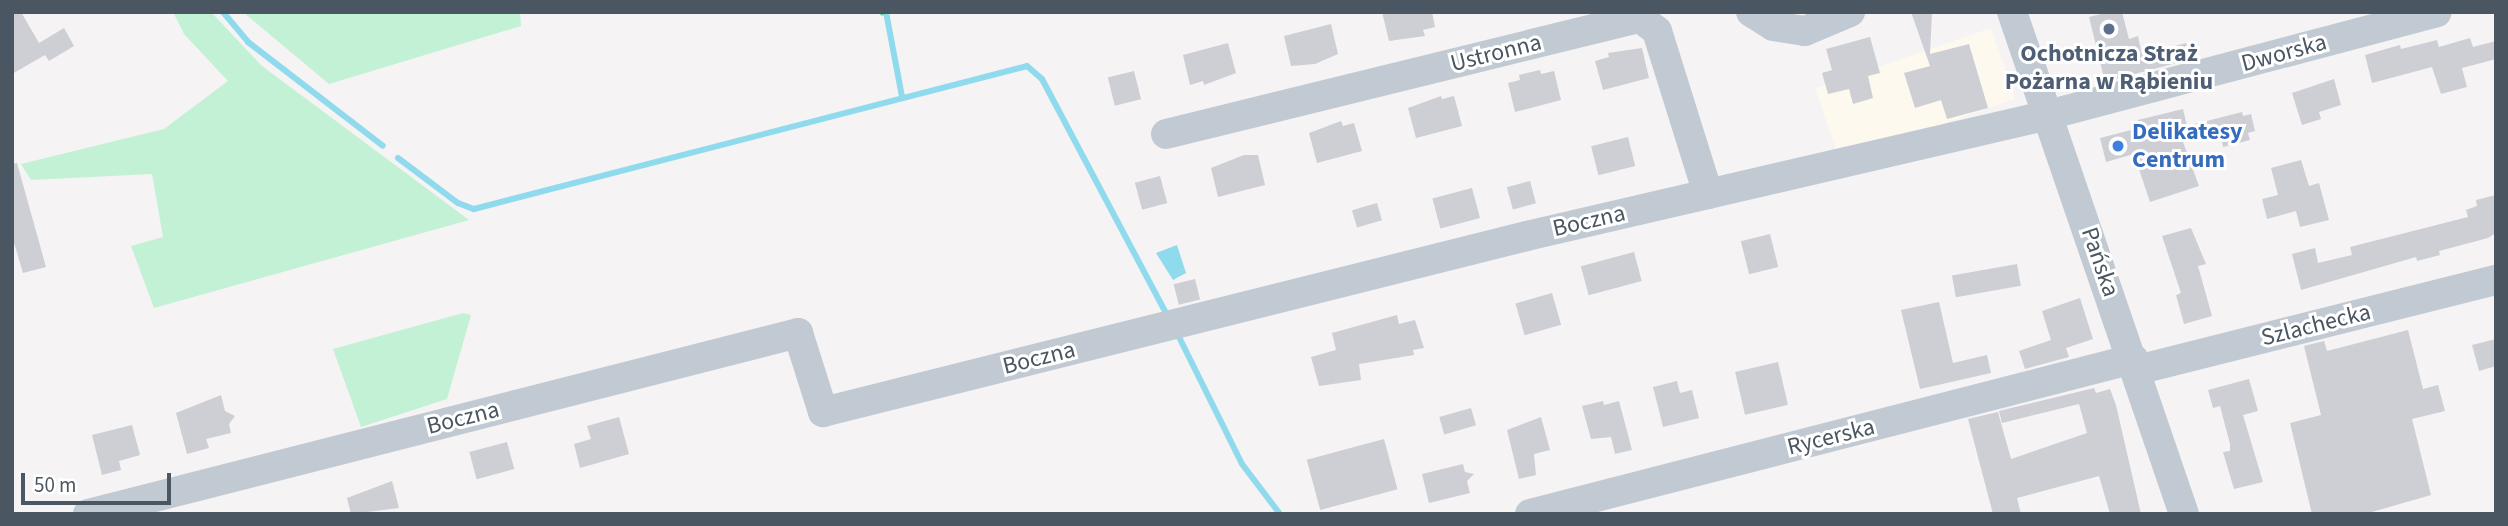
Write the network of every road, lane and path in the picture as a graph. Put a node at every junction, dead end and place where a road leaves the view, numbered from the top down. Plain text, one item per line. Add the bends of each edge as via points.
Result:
1 (887, 12) edge
2 (1751, 12) edge
3 (1850, 12) edge
4 (2012, 12) edge
5 (2438, 12) edge
6 (880, 14) dead end
7 (2049, 115) junction
8 (1166, 134) dead end
9 (1708, 194) junction
10 (2496, 281) edge
11 (2135, 365) junction
12 (88, 514) edge
13 (1530, 514) edge
14 (2184, 514) edge

1 - 6 path
2 - 3 street via 1773,26 1805,31
4 - 7 street, Pańska
5 - 7 street, Dworska
7 - 9 street, Boczna
7 - 11 street, Pańska
8 - 9 street, Ustronna via 1640,18 1657,31
9 - 12 street, Boczna via 823,412 798,333
10 - 11 street, Szlachecka
11 - 13 street, Rycerska
11 - 14 street, Pańska

